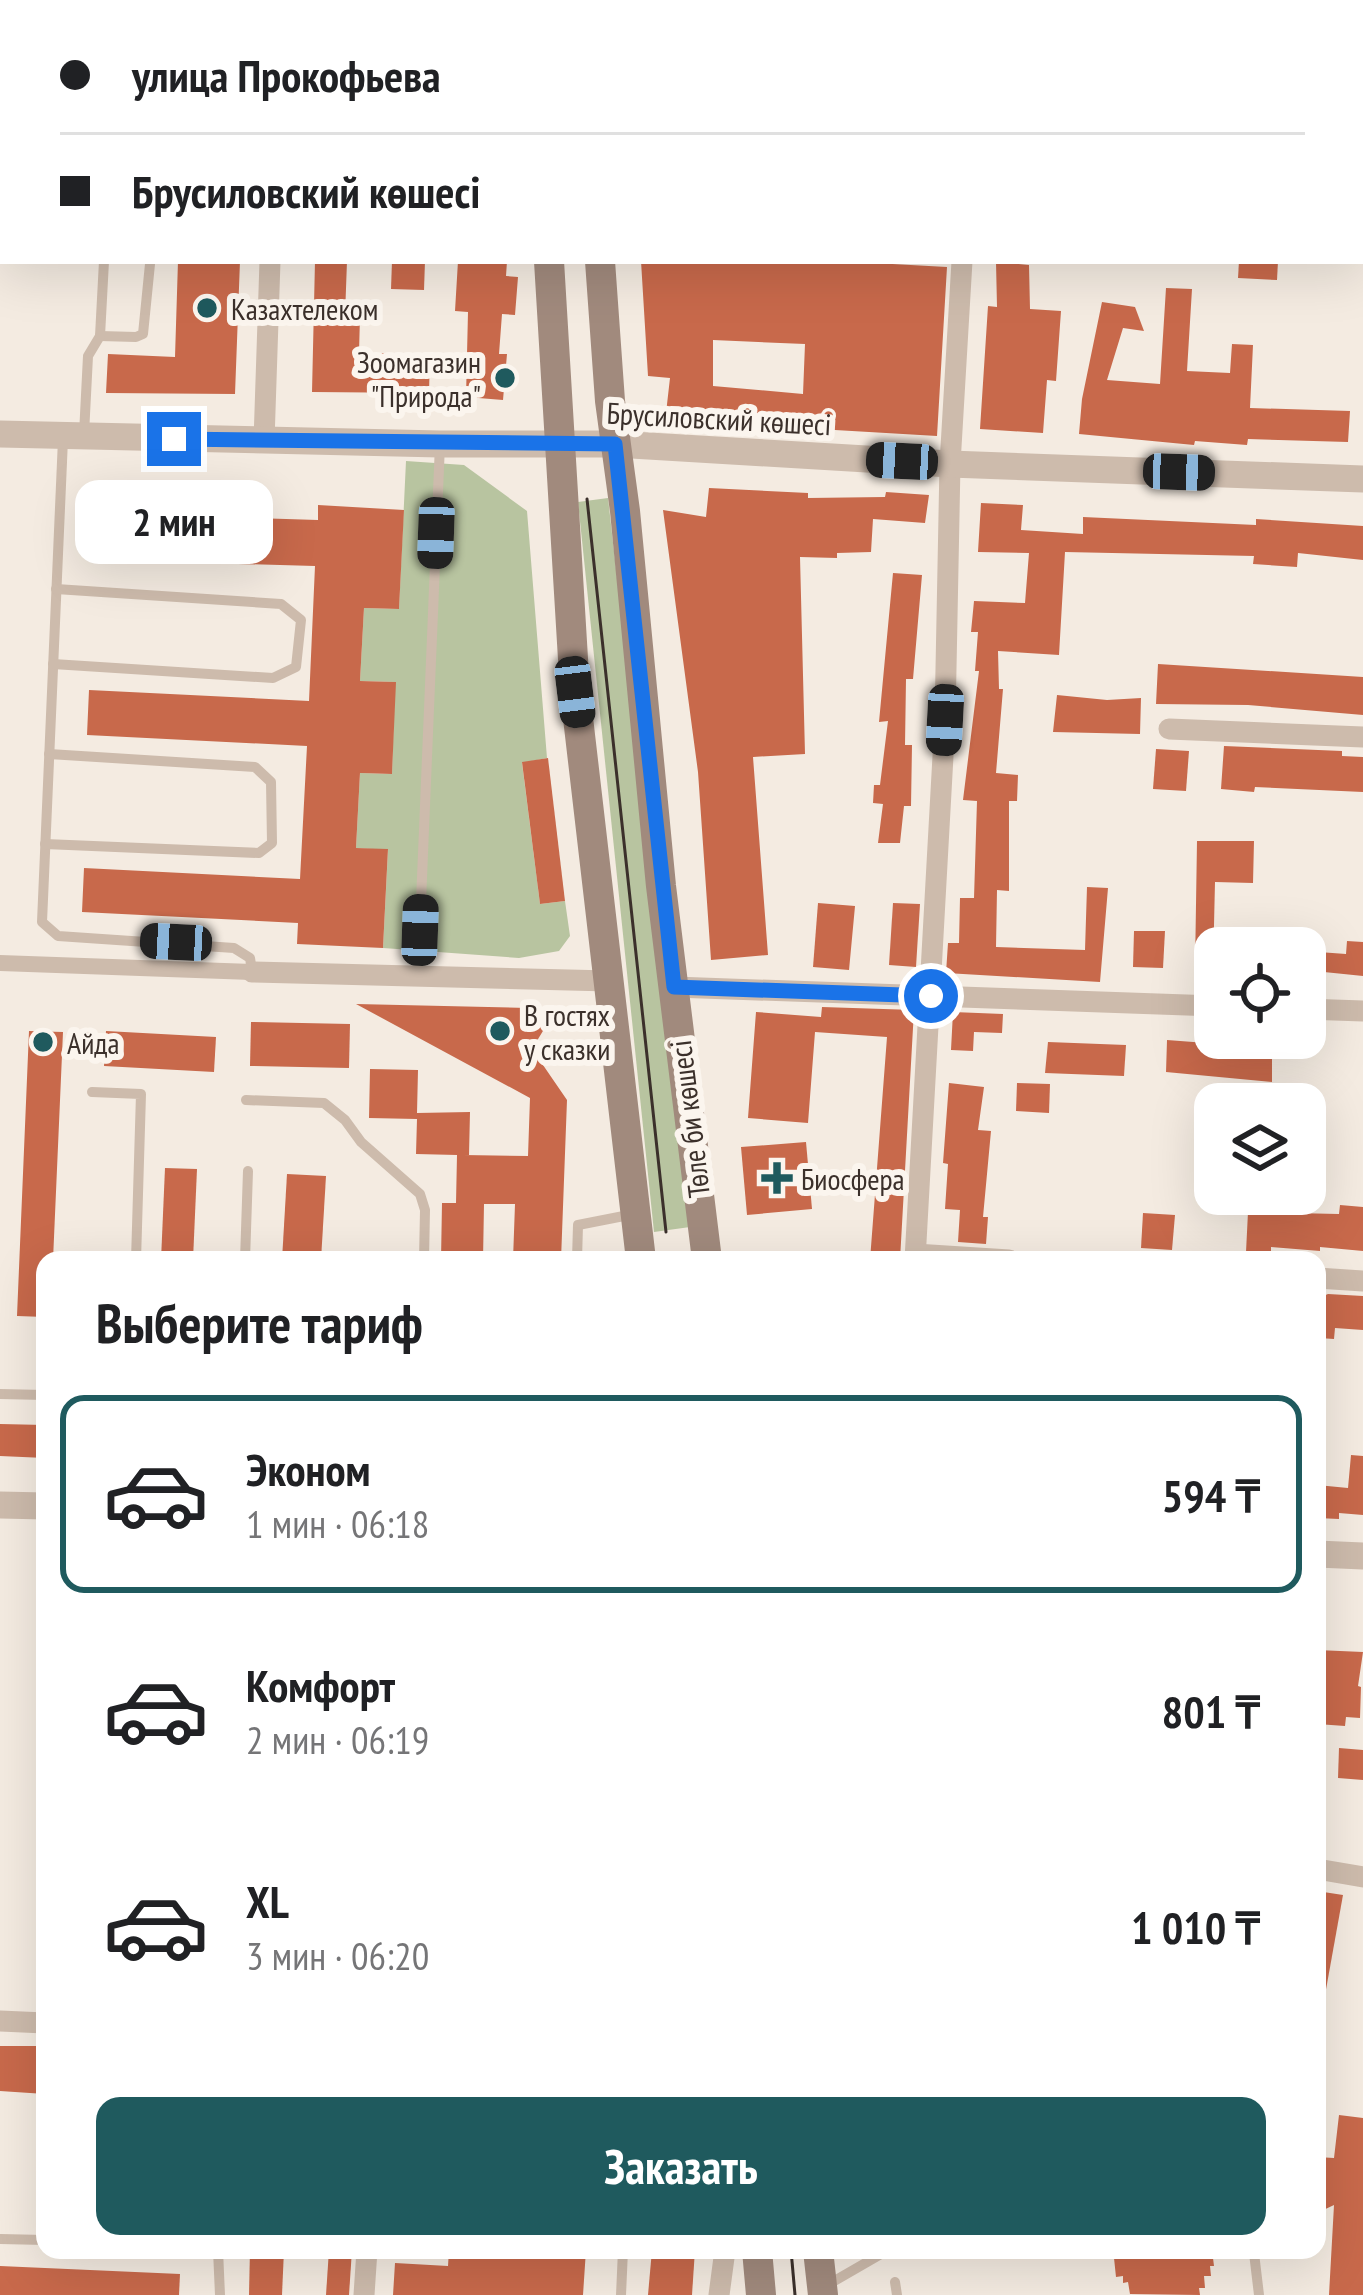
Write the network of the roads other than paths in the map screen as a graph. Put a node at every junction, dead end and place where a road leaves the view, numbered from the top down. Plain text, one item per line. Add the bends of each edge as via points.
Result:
1 (104, 264) edge
2 (150, 264) dead end
3 (270, 264) edge
4 (549, 264) edge
5 (600, 264) edge
6 (962, 264) edge
7 (100, 336) junction
8 (0, 434) edge
9 (73, 436) junction
10 (264, 441) junction
11 (440, 444) junction
12 (615, 444) junction
13 (559, 445) junction
14 (950, 464) junction
15 (1363, 479) edge
16 (56, 589) junction
17 (53, 664) junction
18 (1169, 729) dead end
19 (1363, 737) edge
20 (49, 754) junction
21 (45, 844) junction
22 (0, 963) edge
23 (252, 972) junction
24 (418, 974) junction
25 (609, 980) junction
26 (674, 987) junction
27 (931, 996) junction
28 (1194, 1005) edge
29 (1326, 1010) edge
30 (1363, 1011) edge
31 (92, 1092) dead end
32 (247, 1100) dead end
33 (248, 1171) dead end
34 (643, 1244) edge
35 (136, 1251) edge
36 (245, 1251) edge
37 (424, 1251) edge
38 (578, 1251) edge
39 (699, 1251) edge
40 (915, 1251) edge
41 (1326, 1279) edge
42 (1363, 1281) edge
43 (0, 1394) edge
44 (36, 1395) edge
45 (0, 1505) edge
46 (36, 1506) edge
47 (1326, 1554) edge
48 (1363, 1556) edge
49 (1326, 1871) edge
50 (1363, 1877) edge
51 (0, 2021) edge
52 (36, 2023) edge
53 (0, 2240) edge
54 (36, 2240) edge
55 (218, 2259) edge
56 (366, 2259) edge
57 (622, 2259) edge
58 (723, 2259) edge
59 (758, 2259) edge
60 (819, 2259) edge
61 (874, 2259) edge
62 (1255, 2259) edge
63 (823, 2292) edge
64 (220, 2295) edge
65 (364, 2295) edge
66 (621, 2295) edge
67 (719, 2295) edge
68 (761, 2295) edge
69 (1259, 2295) edge

1 - 7 lane
2 - 7 lane via 143,334
3 - 10 street
4 - 13 main road
5 - 12 main road, Төле би көшесі
6 - 14 street
7 - 9 lane via 88,356
8 - 9 street, Брусиловский көшесі
9 - 10 street, Брусиловский көшесі
9 - 16 lane
10 - 11 street, Брусиловский көшесі
11 - 13 street, Брусиловский көшесі
11 - 24 lane
12 - 13 street, Брусиловский көшесі
12 - 14 street, Брусиловский көшесі
12 - 26 main road, Төле би көшесі
13 - 25 main road via 575,692
14 - 15 street, Брусиловский көшесі
14 - 27 street
16 - 17 lane
16 - 17 lane via 281,604 301,620 296,668 273,678
17 - 20 lane
18 - 19 street
20 - 21 lane
20 - 21 lane via 255,767 271,782 272,843 259,853
21 - 23 lane via 42,922 58,936 216,944 250,958
22 - 23 street
23 - 24 street
24 - 25 street
25 - 34 main road
26 - 27 street
26 - 39 main road, Төле би көшесі
27 - 28 street
27 - 40 street
29 - 30 street
31 - 35 lane via 141,1094
32 - 37 lane via 324,1103 345,1120 420,1194
33 - 36 lane
34 - 38 lane via 578,1226
41 - 42 street
43 - 44 lane
45 - 46 street
47 - 48 street
49 - 50 street
51 - 52 street
53 - 54 lane
55 - 64 lane
56 - 65 street
57 - 66 lane
58 - 67 street
59 - 68 main road
60 - 63 main road
61 - 63 lane
62 - 69 lane

